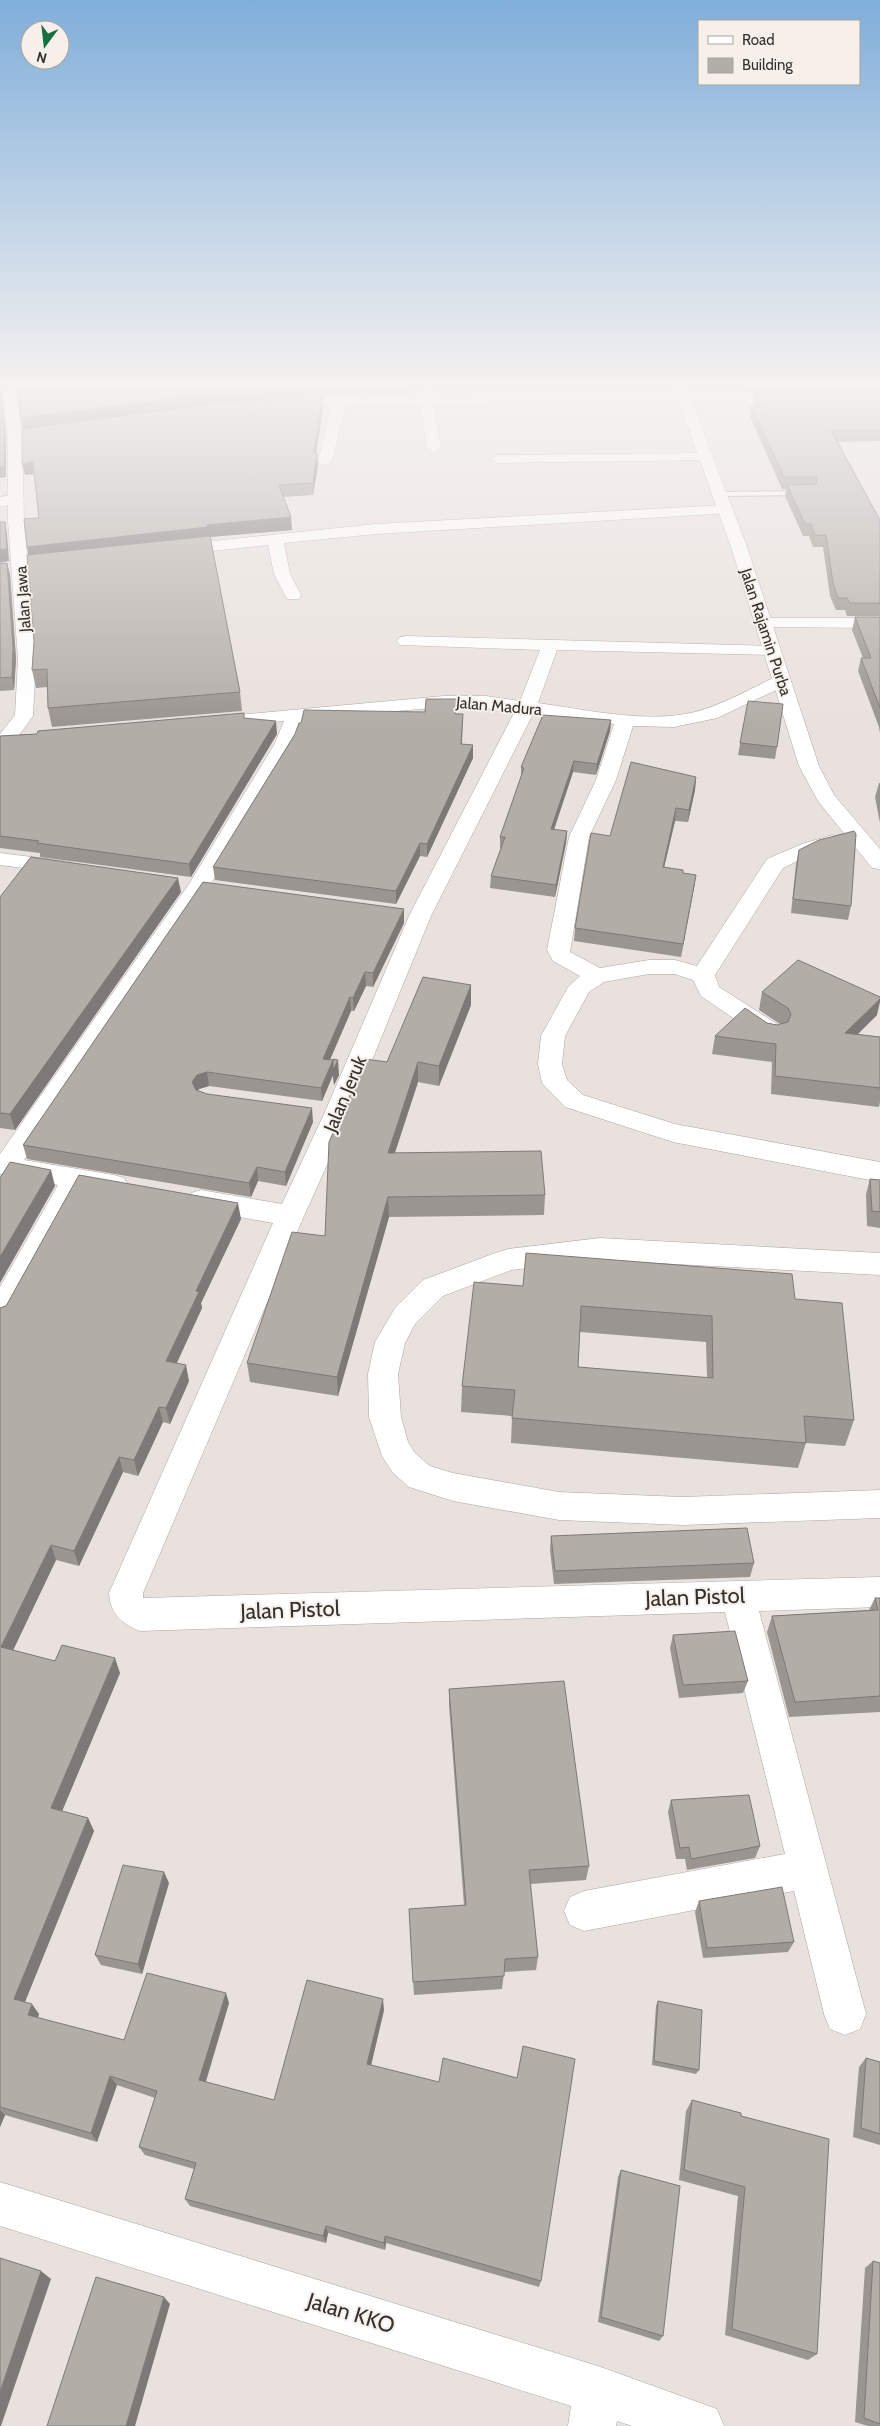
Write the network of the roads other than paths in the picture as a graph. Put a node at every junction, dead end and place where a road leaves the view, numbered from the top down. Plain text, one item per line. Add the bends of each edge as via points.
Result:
1 (16, 499) edge
2 (17, 499) edge
3 (748, 499) edge
4 (0, 502) edge
5 (723, 502) junction
6 (275, 540) junction
7 (158, 552) edge
8 (293, 594) dead end
9 (763, 623) junction
10 (880, 623) edge
11 (406, 641) dead end
12 (550, 646) junction
13 (771, 650) junction
14 (781, 682) junction
15 (528, 707) junction
16 (296, 715) junction
17 (625, 720) junction
18 (196, 723) edge
19 (27, 736) edge
20 (2, 739) edge
21 (855, 834) junction
22 (0, 859) edge
23 (880, 863) edge
24 (85, 870) edge
25 (703, 975) junction
26 (597, 976) junction
27 (772, 1033) edge
28 (3, 1165) edge
29 (880, 1172) edge
30 (75, 1178) junction
31 (132, 1188) edge
32 (179, 1196) edge
33 (290, 1216) junction
34 (880, 1264) edge
35 (0, 1314) edge
36 (880, 1504) edge
37 (880, 1592) edge
38 (738, 1596) junction
39 (808, 1869) junction
40 (584, 1911) dead end
41 (845, 2014) dead end
42 (0, 2204) edge
43 (595, 2408) edge
44 (700, 2426) edge

1 - 4 street
2 - 20 street, Jalan Jawa via 27,659 24,716
3 - 5 lane
5 - 6 street
5 - 9 street, Jalan Rajamin Purba
6 - 7 street
6 - 8 street via 282,574
9 - 10 street
9 - 13 street, Jalan Rajamin Purba
11 - 12 street
12 - 13 street
12 - 15 street, Jalan Jeruk
13 - 14 street, Jalan Rajamin Purba
14 - 17 street, Jalan Madura via 710,714 674,721
14 - 21 street, Jalan Rajamin Purba via 804,743 809,766 825,798
15 - 16 street, Jalan Madura via 444,702
15 - 17 street, Jalan Madura
15 - 33 street, Jalan Jeruk via 410,914 327,1113
16 - 18 street, Jalan Madura
16 - 28 street via 284,745 199,885
17 - 26 street via 606,780 579,837 558,950 561,956
19 - 20 street
21 - 23 street, Jalan Rajamin Purba
21 - 25 street via 809,848 775,864
22 - 24 street
25 - 26 street via 675,967 649,967
25 - 27 street via 709,990
26 - 29 street via 580,987 553,1036 550,1064 556,1083 574,1101 673,1133
28 - 30 street
30 - 31 street
30 - 35 street
32 - 33 street
33 - 38 street, Jalan Pistol via 126,1593 126,1603 133,1612 150,1615
34 - 36 street via 600,1249 508,1260 433,1288 404,1316 390,1342 383,1374 385,1417 393,1447 404,1463 420,1477 453,1487 559,1506 683,1511
37 - 38 street, Jalan Pistol
38 - 39 street
39 - 40 street
39 - 41 street
42 - 43 street, Jalan KKO
43 - 44 street, Jalan KKO

